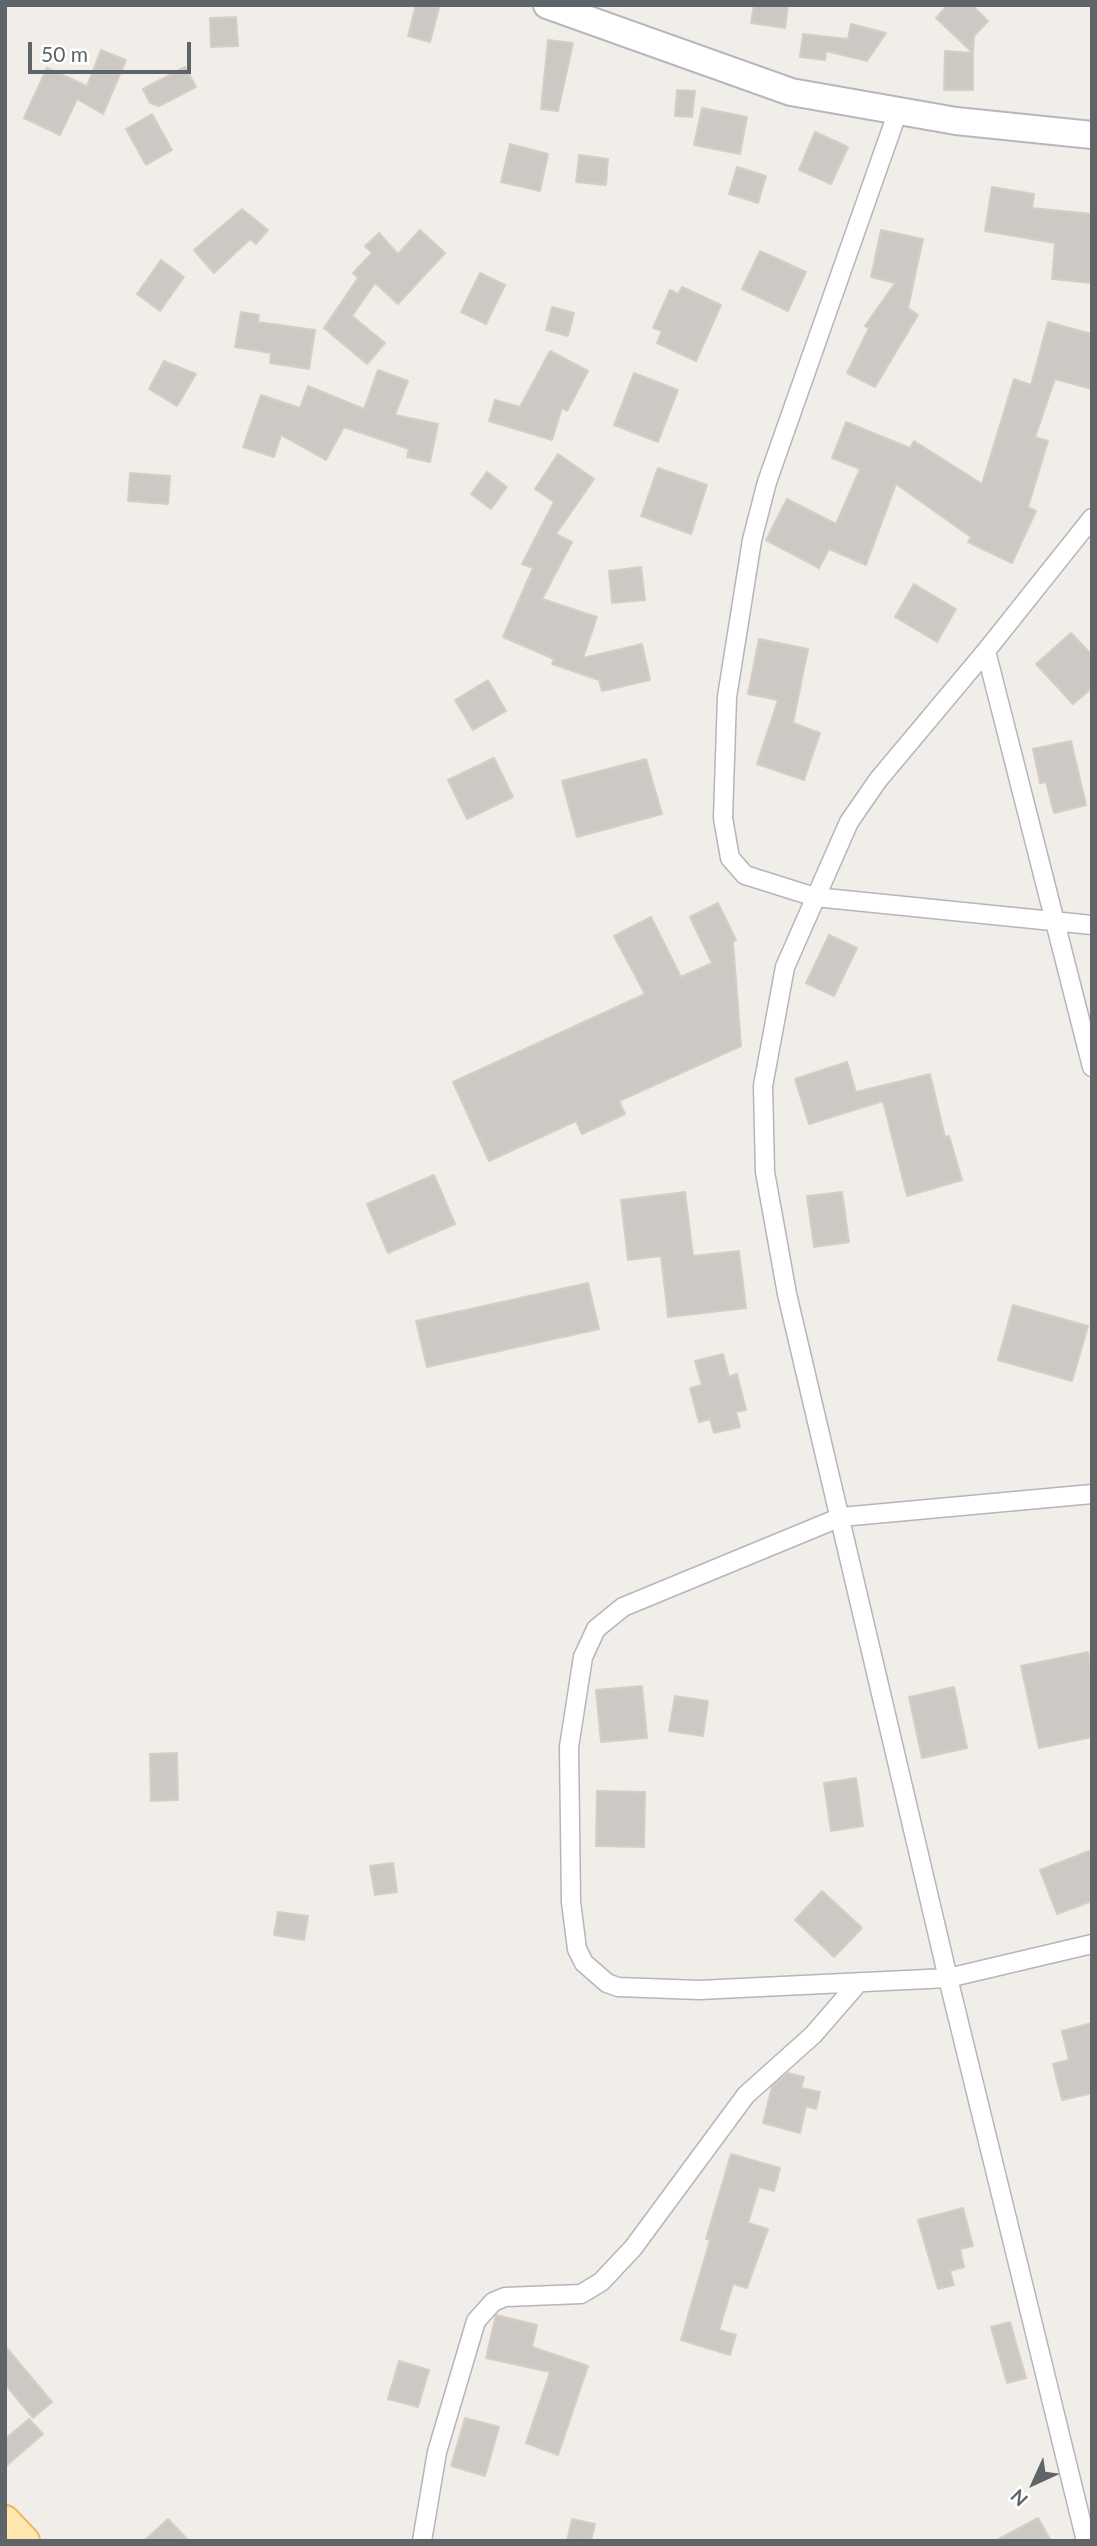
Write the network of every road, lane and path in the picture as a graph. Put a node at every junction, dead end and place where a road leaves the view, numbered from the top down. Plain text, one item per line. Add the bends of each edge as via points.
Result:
1 (547, 5) edge
2 (898, 111) junction
3 (1092, 135) edge
4 (1092, 518) edge
5 (986, 651) junction
6 (815, 897) junction
7 (1056, 922) junction
8 (1092, 925) edge
9 (1092, 1067) edge
10 (1092, 1494) edge
11 (842, 1517) junction
12 (1092, 1944) edge
13 (948, 1978) junction
14 (859, 1982) junction
15 (5, 2520) edge
16 (25, 2541) edge
17 (422, 2541) edge
18 (1086, 2541) edge

1 - 2 street via 791,92
2 - 3 street
2 - 6 street via 767,482 752,540 727,696 723,818 730,858 745,875
4 - 5 street
5 - 6 street via 878,780 849,822
5 - 7 street
6 - 7 street
6 - 11 street via 785,967 763,1086 765,1172 787,1294
7 - 8 street
7 - 9 street
10 - 11 street
11 - 13 street
11 - 14 street via 623,1607 596,1629 583,1657 569,1747 571,1902 584,1963 618,1987 699,1990
12 - 13 street
13 - 14 street
13 - 18 street
14 - 17 street via 813,2035 746,2095 633,2248 601,2282 581,2294 505,2297 493,2302 476,2321 437,2452
15 - 16 main road

